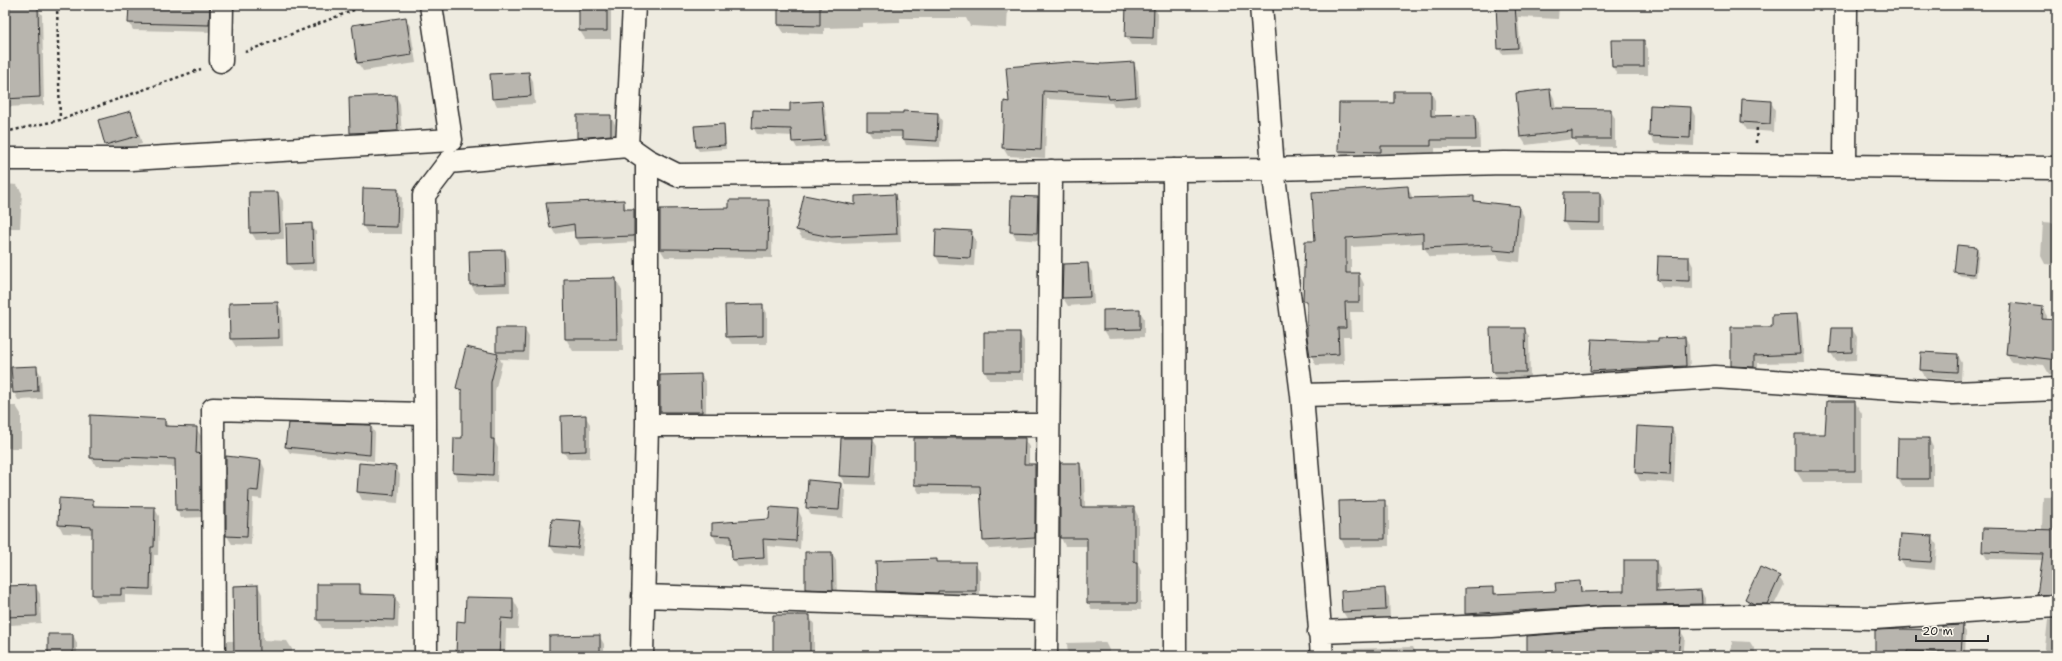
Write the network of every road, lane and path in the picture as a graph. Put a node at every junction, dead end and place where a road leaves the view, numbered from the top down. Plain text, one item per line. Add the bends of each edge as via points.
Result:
1 (57, 5) edge
2 (222, 5) edge
3 (367, 5) edge
4 (431, 5) edge
5 (634, 5) edge
6 (1261, 5) edge
7 (1846, 5) edge
8 (221, 61) junction
9 (60, 120) junction
10 (5, 132) edge
11 (451, 140) junction
12 (627, 146) junction
13 (5, 159) edge
14 (647, 160) junction
15 (449, 162) junction
16 (1845, 165) junction
17 (2057, 168) edge
18 (1273, 169) junction
19 (1174, 170) junction
20 (1052, 171) junction
21 (2057, 389) edge
22 (1302, 396) junction
23 (425, 414) junction
24 (647, 424) junction
25 (1048, 425) junction
26 (643, 596) junction
27 (2057, 606) edge
28 (1047, 609) junction
29 (1319, 632) junction
30 (214, 656) edge
31 (426, 656) edge
32 (642, 656) edge
33 (1046, 656) edge
34 (1175, 656) edge
35 (1322, 656) edge

1 - 9 path
2 - 8 street
3 - 8 path
4 - 11 street
5 - 12 street
6 - 18 street
7 - 16 street
8 - 9 path
9 - 10 path
11 - 13 street via 131,159
11 - 15 street
12 - 14 street
12 - 15 street
14 - 20 street via 677,175
14 - 24 street
15 - 23 street via 424,195
16 - 17 street
16 - 18 street via 1504,163
18 - 19 street
18 - 22 street
19 - 20 street
19 - 34 street
20 - 25 street
21 - 22 street via 1953,393 1715,377 1510,390
22 - 29 street
23 - 30 street via 213,409
23 - 31 street
24 - 25 street
24 - 26 street
25 - 28 street
26 - 28 street
26 - 32 street
27 - 29 street via 1874,618 1603,618 1492,626
28 - 33 street
29 - 35 street

